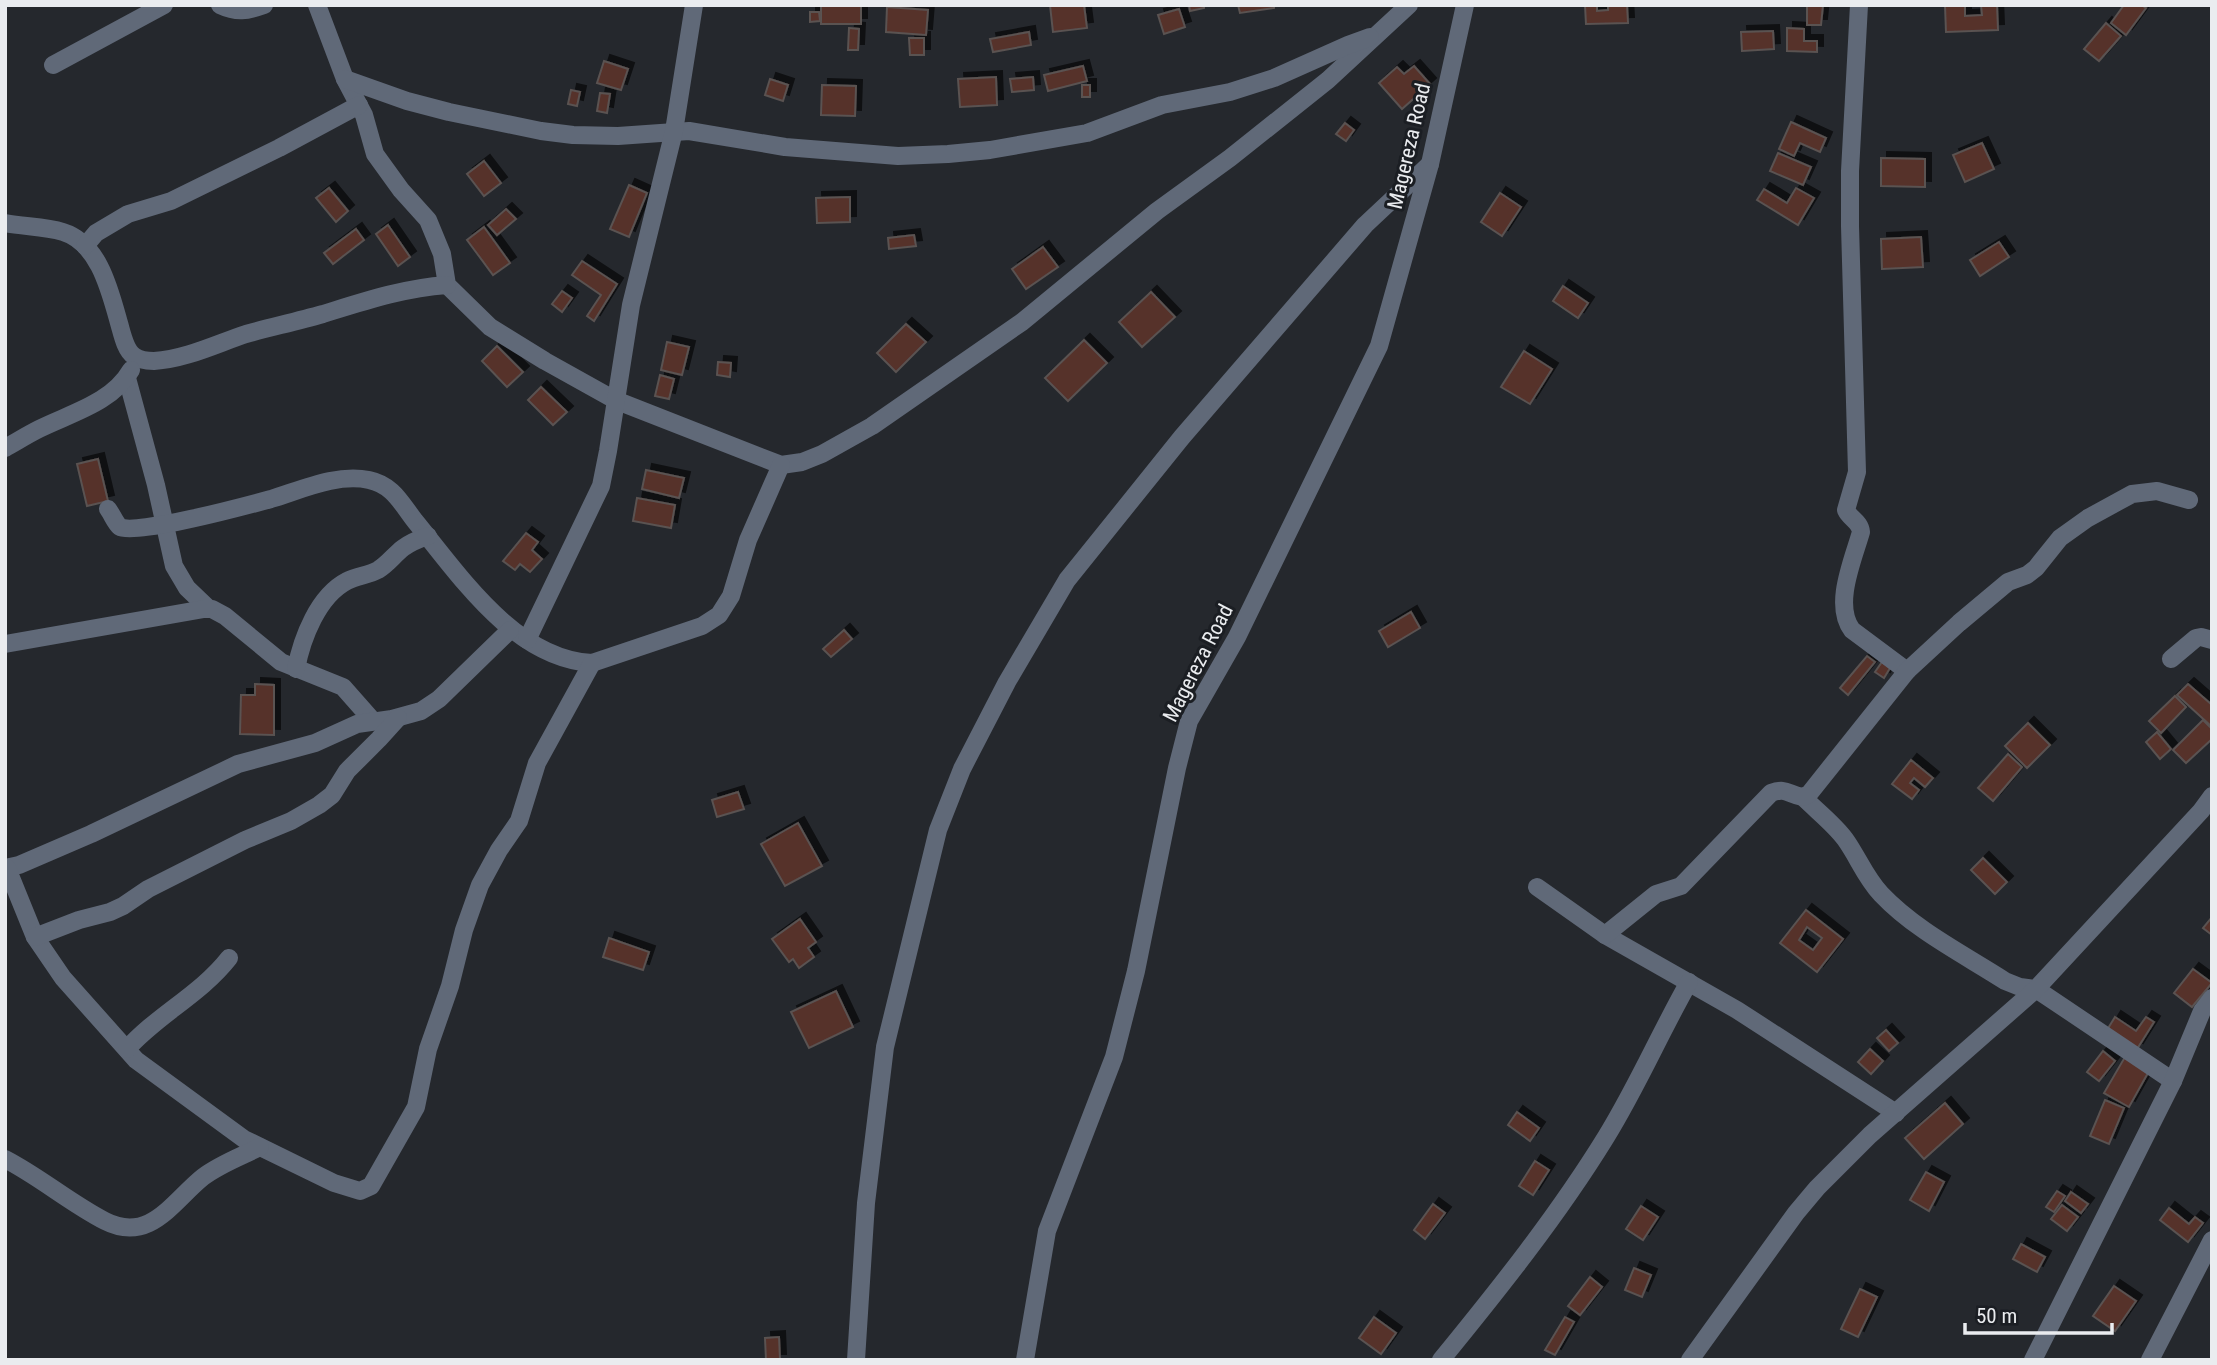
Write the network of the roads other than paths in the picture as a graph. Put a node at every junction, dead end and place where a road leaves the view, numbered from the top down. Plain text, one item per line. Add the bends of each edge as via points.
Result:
1 (164, 5) edge
2 (220, 5) edge
3 (264, 5) edge
4 (317, 5) edge
5 (694, 5) edge
6 (1409, 5) edge
7 (1465, 5) edge
8 (1859, 5) edge
9 (1374, 36) junction
10 (53, 65) dead end
11 (345, 79) junction
12 (359, 105) junction
13 (674, 131) junction
14 (1430, 164) junction
15 (5, 223) edge
16 (85, 246) junction
17 (447, 285) junction
18 (138, 358) junction
19 (127, 378) junction
20 (615, 400) junction
21 (5, 448) edge
22 (781, 465) junction
23 (2189, 500) dead end
24 (108, 509) dead end
25 (164, 525) junction
26 (428, 536) junction
27 (209, 609) junction
28 (510, 630) junction
29 (527, 640) junction
30 (2212, 640) edge
31 (5, 644) edge
32 (2171, 659) dead end
33 (592, 663) junction
34 (296, 669) junction
35 (1908, 671) junction
36 (398, 718) junction
37 (373, 721) junction
38 (2212, 796) edge
39 (1803, 797) junction
40 (6, 868) edge
41 (1537, 887) dead end
42 (1605, 935) junction
43 (35, 937) junction
44 (229, 958) dead end
45 (1689, 982) junction
46 (2036, 989) junction
47 (2212, 998) edge
48 (127, 1049) junction
49 (2173, 1081) junction
50 (1895, 1113) junction
51 (260, 1147) junction
52 (5, 1159) edge
53 (2211, 1246) edge
54 (856, 1360) edge
55 (1026, 1360) edge
56 (1441, 1360) edge
57 (1690, 1360) edge
58 (2034, 1360) edge
59 (2150, 1360) edge

1 - 10 street
2 - 3 street via 246,12
4 - 11 street
5 - 13 street
6 - 9 street
7 - 14 street, Magereza Road
8 - 35 street via 1850,212 1857,472 1846,510 1861,532 1843,599 1846,622 1852,630
9 - 13 street via 1230,92 1162,105 1087,134 990,150 898,156 785,147
9 - 22 street via 1328,80 1022,322 872,426 822,454
11 - 12 street
11 - 13 street via 449,112 541,131 618,136
12 - 16 street via 171,201 128,214 96,233
12 - 17 street via 375,154 432,227
13 - 20 street via 631,305
14 - 54 street via 1365,225 1182,437 1067,580 961,769 938,830 886,1047 866,1203
14 - 55 street, Magereza Road via 1379,346 1237,637 1189,721 1114,1057 1047,1231
15 - 16 street via 65,233
16 - 18 street via 112,295 128,349
17 - 18 street via 373,298 180,356 152,361
17 - 20 street via 490,327
18 - 19 street
19 - 21 street via 94,404
19 - 25 street
20 - 22 street
20 - 29 street via 601,486
22 - 33 street via 748,540 731,596 719,615 702,626
23 - 35 street via 2157,491 2132,494 2088,518 2060,538 2032,572 2008,582
24 - 25 street via 124,528
25 - 26 street via 346,478 384,484
25 - 27 street via 176,572
26 - 28 street
26 - 34 street via 404,548 378,570 345,582 325,600 300,650
27 - 31 street
27 - 34 street
28 - 29 street
28 - 36 street via 439,699
29 - 33 street via 556,656
30 - 32 street via 2196,638
33 - 51 street via 537,763 519,821 480,886 428,1049 416,1107 371,1186 360,1191 334,1184
34 - 37 street via 343,687
35 - 39 street
36 - 37 street
36 - 43 street via 319,805 148,889 123,906
37 - 40 street via 238,764 91,834
38 - 46 street
39 - 42 street via 1789,791 1771,793 1681,886 1656,894
39 - 46 street via 1843,836 1882,895 1913,922 2005,981
40 - 43 street
41 - 42 street
42 - 45 street
43 - 48 street via 63,978
44 - 48 street via 208,983
45 - 50 street
45 - 56 street via 1632,1093 1579,1179
46 - 49 street
46 - 50 street
47 - 49 street via 2202,1011
48 - 51 street via 136,1060
49 - 58 street
50 - 57 street via 1796,1213
51 - 52 street via 206,1175 160,1218 133,1228 108,1223
53 - 59 street

